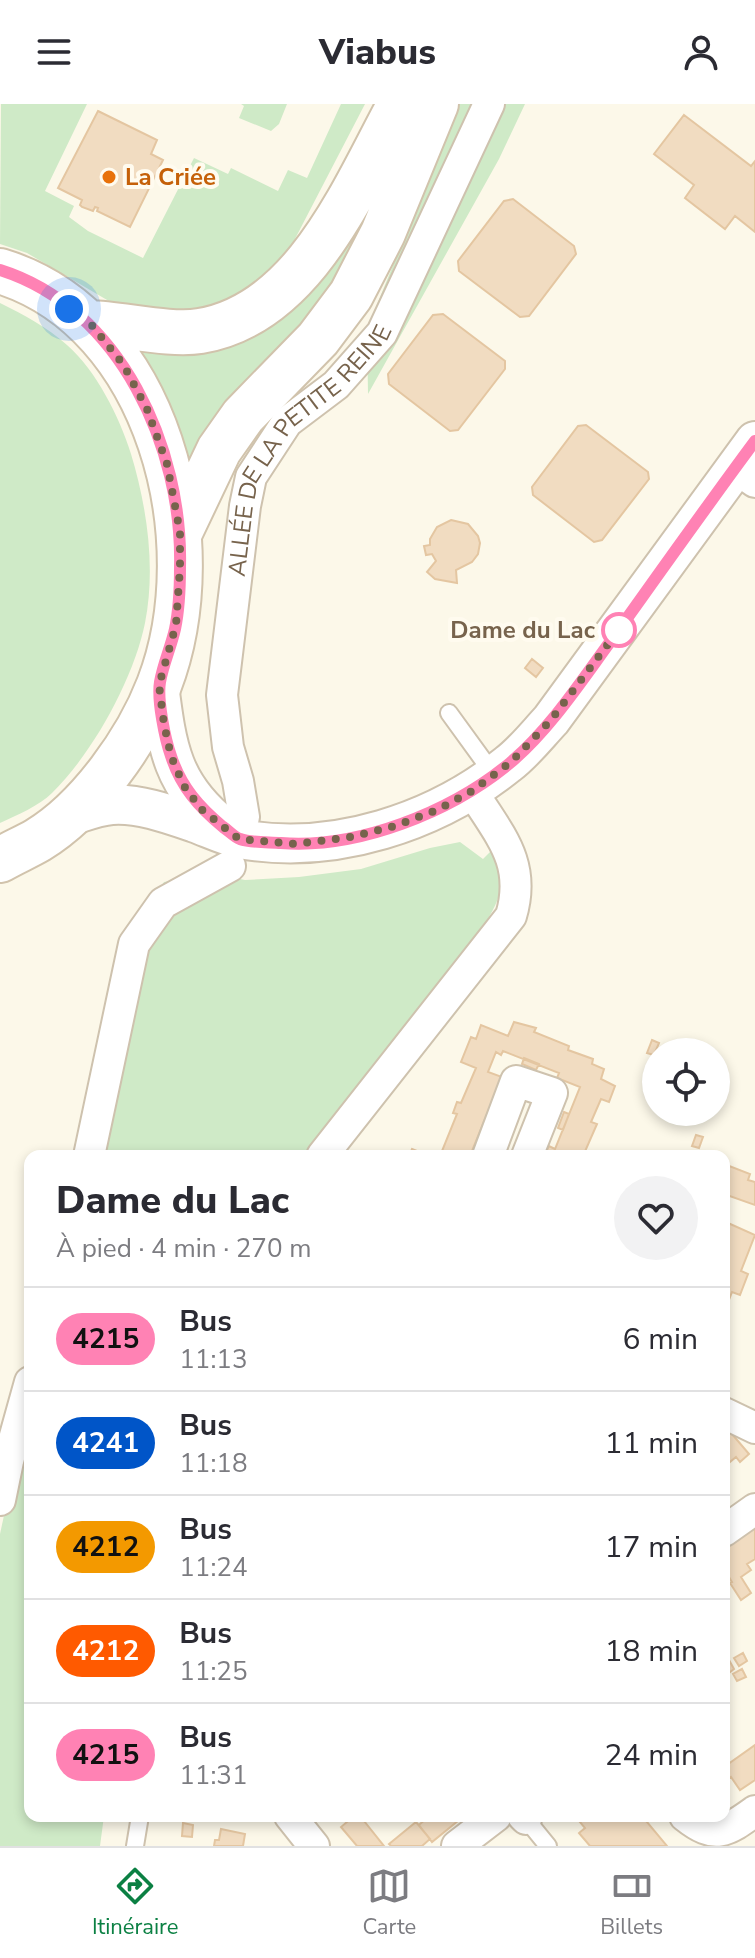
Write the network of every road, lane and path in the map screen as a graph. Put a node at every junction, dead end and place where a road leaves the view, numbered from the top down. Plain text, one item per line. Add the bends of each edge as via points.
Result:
1 (379, 104) edge
2 (400, 104) edge
3 (436, 104) edge
4 (489, 104) edge
5 (321, 248) junction
6 (0, 271) edge
7 (90, 323) junction
8 (748, 464) edge
9 (180, 532) junction
10 (159, 685) junction
11 (449, 713) dead end
12 (483, 783) junction
13 (70, 816) junction
14 (238, 841) junction
15 (0, 860) edge
16 (90, 1150) edge
17 (332, 1150) edge
18 (490, 1150) edge
19 (529, 1150) edge
20 (24, 1404) edge
21 (730, 1416) edge
22 (755, 1428) edge
23 (0, 1500) edge
24 (755, 1509) edge
25 (730, 1527) edge
26 (755, 1811) edge
27 (139, 1822) edge
28 (295, 1822) edge
29 (505, 1822) edge
30 (521, 1822) edge
31 (693, 1822) edge
32 (135, 1846) edge
33 (314, 1846) edge
34 (457, 1846) edge
35 (548, 1846) edge

1 - 5 street via 342,179
2 - 5 main road
3 - 9 main road via 383,233 351,295 318,339 243,416 219,450
4 - 14 street, ALLÉE DE LA PETITE REINE via 382,333 336,385 287,422 251,477 222,695 238,781
5 - 7 main road via 286,285 243,317 199,331
6 - 7 main road via 48,294
7 - 9 main road via 123,364 147,409 167,464
8 - 12 street via 551,720
9 - 10 main road via 176,625
10 - 13 main road via 131,739
10 - 14 street via 171,756 184,786
11 - 12 lane
12 - 14 street via 437,810 351,837 296,844
12 - 17 street via 515,865 517,897 511,916
13 - 14 street via 112,805 148,808
13 - 15 main road
14 - 16 street via 163,903 134,944
18 - 19 street via 516,1081 552,1093
20 - 23 street
21 - 22 street
24 - 25 street
26 - 31 street via 717,1831
27 - 32 lane
28 - 33 street
29 - 34 street
30 - 35 lane

